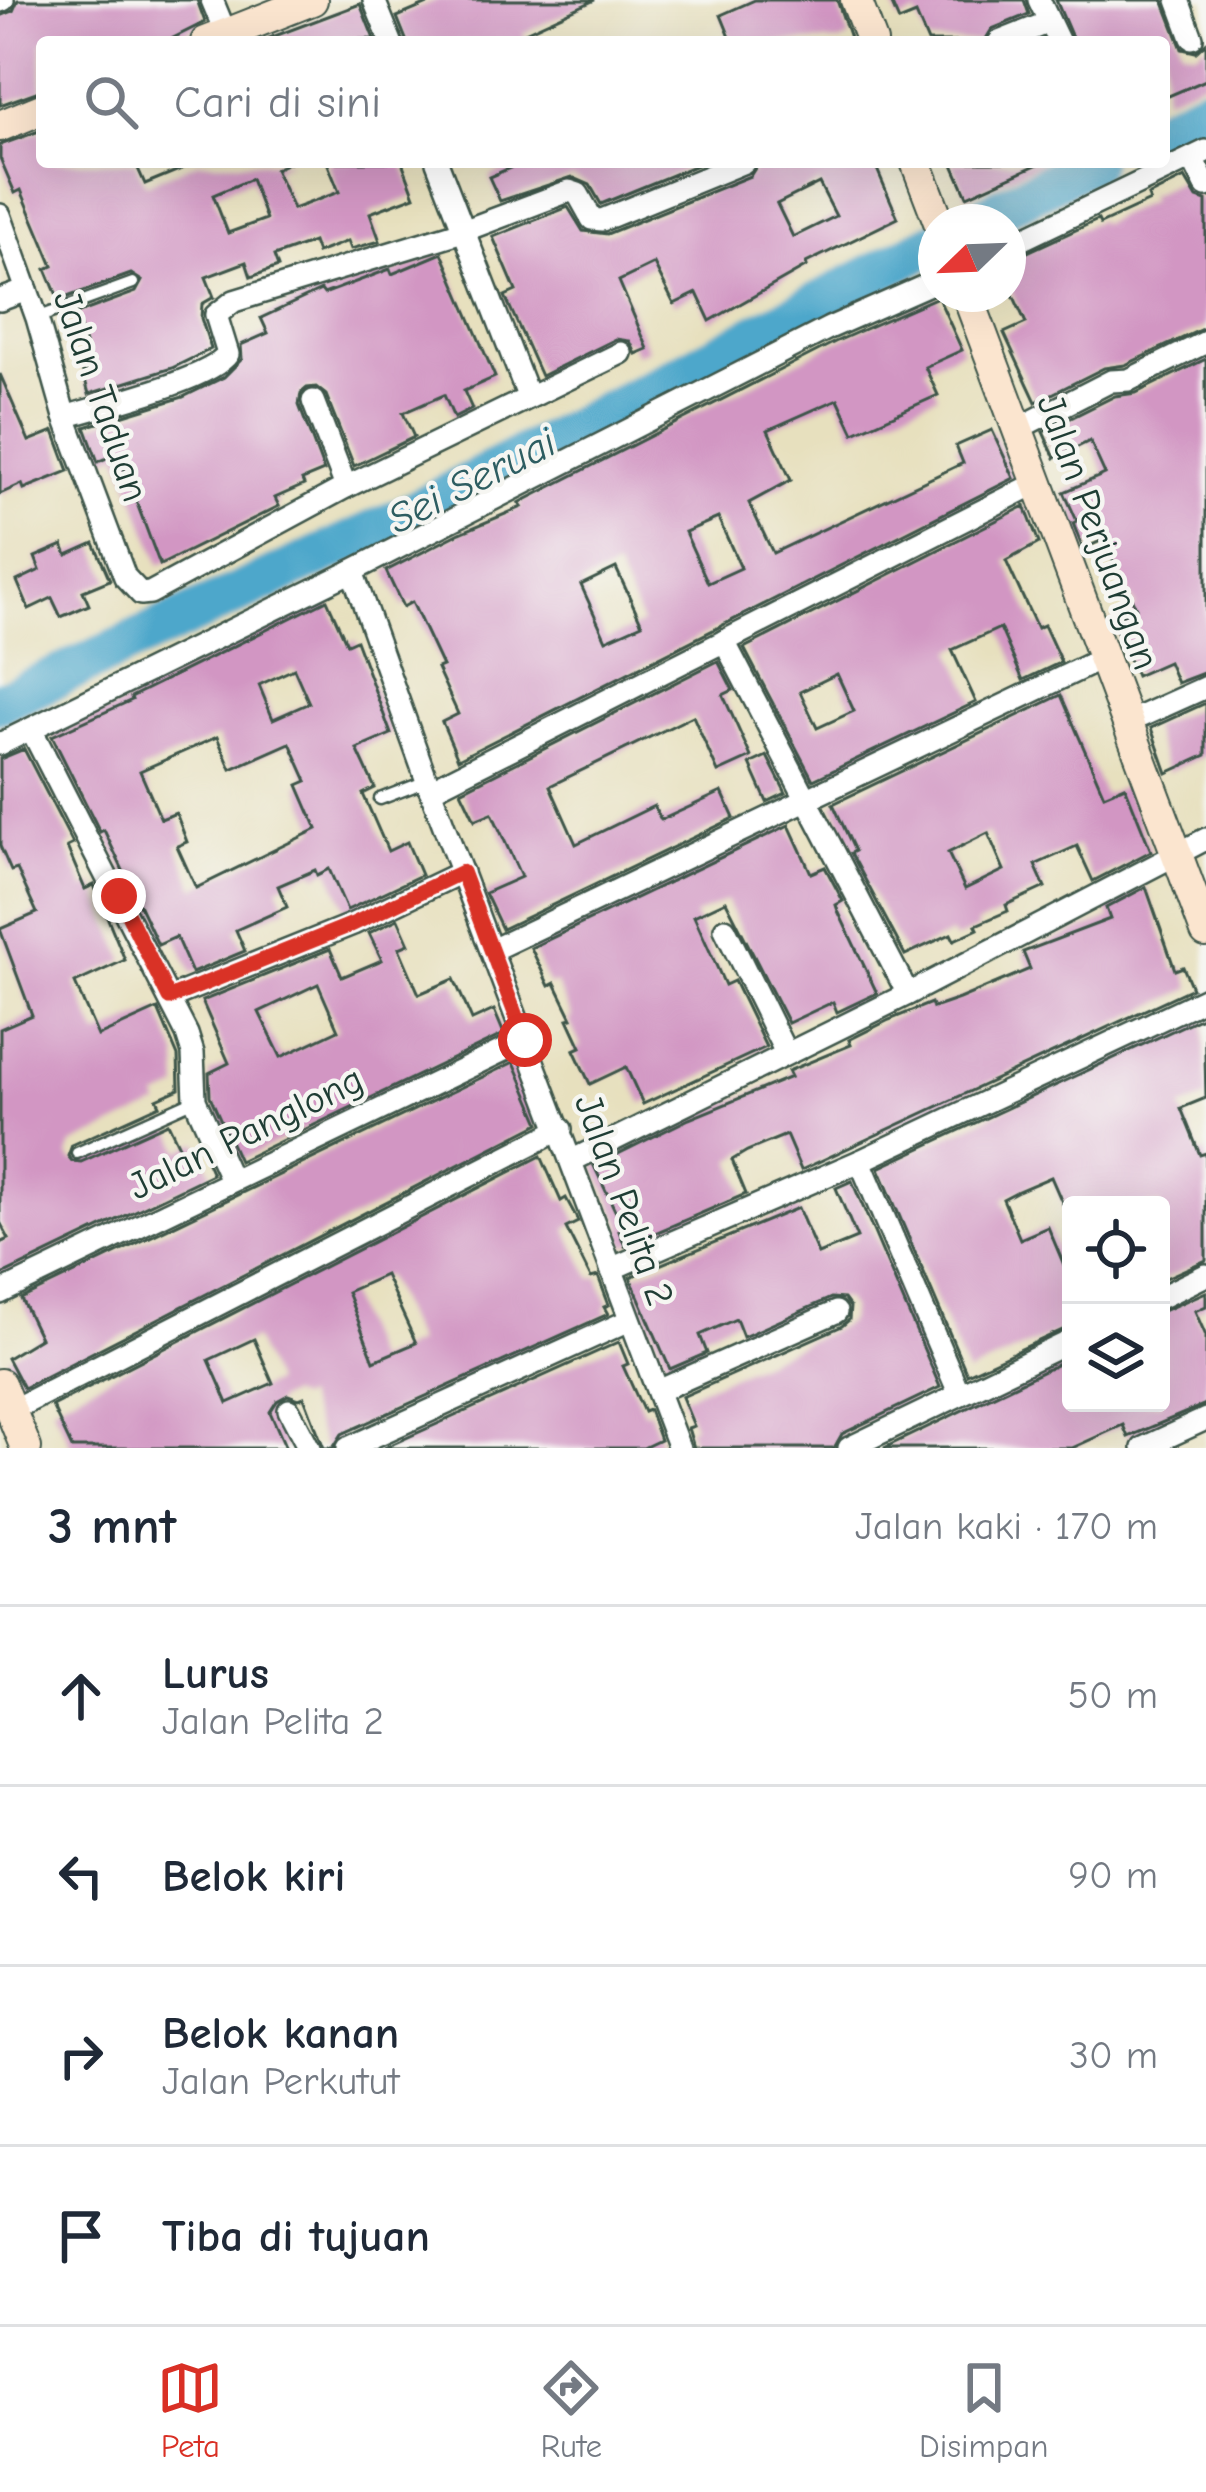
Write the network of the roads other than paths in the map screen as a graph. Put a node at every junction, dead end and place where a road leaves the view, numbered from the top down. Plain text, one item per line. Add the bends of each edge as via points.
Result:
1 (212, 0) edge
2 (312, 0) edge
3 (374, 0) edge
4 (856, 0) edge
5 (1039, 0) edge
6 (1178, 0) edge
7 (1054, 32) edge
8 (216, 36) edge
9 (221, 36) edge
10 (389, 36) edge
11 (870, 36) edge
12 (1192, 38) dead end
13 (36, 111) edge
14 (0, 126) edge
15 (1199, 155) edge
16 (439, 168) edge
17 (729, 168) edge
18 (918, 168) edge
19 (1206, 186) edge
20 (931, 204) edge
21 (0, 215) edge
22 (463, 231) junction
23 (1026, 238) edge
24 (133, 283) dead end
25 (918, 289) edge
26 (27, 290) junction
27 (0, 300) edge
28 (975, 312) edge
29 (37, 319) junction
30 (1206, 342) edge
31 (621, 353) dead end
32 (528, 396) junction
33 (313, 401) dead end
34 (65, 416) junction
35 (1019, 428) junction
36 (1039, 482) junction
37 (346, 487) junction
38 (352, 571) junction
39 (724, 641) junction
40 (1103, 658) junction
41 (1206, 687) edge
42 (1126, 723) junction
43 (32, 729) junction
44 (0, 744) edge
45 (428, 785) junction
46 (380, 799) dead end
47 (807, 800) junction
48 (1206, 839) edge
49 (1176, 854) junction
50 (462, 872) junction
51 (725, 929) dead end
52 (1206, 932) edge
53 (492, 950) junction
54 (908, 994) junction
55 (169, 998) junction
56 (1206, 998) edge
57 (525, 1040) junction
58 (786, 1053) junction
59 (195, 1100) junction
60 (561, 1129) junction
61 (77, 1153) dead end
62 (573, 1160) junction
63 (860, 1161) junction
64 (231, 1180) junction
65 (611, 1268) junction
66 (1206, 1275) edge
67 (0, 1293) edge
68 (1170, 1293) edge
69 (836, 1312) dead end
70 (630, 1320) junction
71 (1062, 1345) edge
72 (658, 1391) junction
73 (959, 1393) junction
74 (289, 1410) dead end
75 (1206, 1419) edge
76 (11, 1424) edge
77 (675, 1446) edge
78 (309, 1448) edge
79 (349, 1448) edge
80 (849, 1448) edge
81 (1143, 1448) edge

1 - 8 street
2 - 9 street
3 - 10 street
4 - 11 street
5 - 7 street
6 - 12 street
13 - 14 street
15 - 19 street
15 - 23 street
16 - 22 street
17 - 22 street via 602,220 592,219 573,190
18 - 20 street
21 - 26 street, Jalan Taduan
22 - 32 street
22 - 34 street via 224,305 216,315 226,359
24 - 29 lane
25 - 38 street
26 - 27 street
26 - 29 street, Jalan Taduan
28 - 35 street, Jalan Perjuangan
29 - 34 street, Jalan Taduan
30 - 35 street
31 - 32 street
32 - 37 street
33 - 37 street
34 - 37 street, Jalan Taduan via 125,577 141,594
35 - 36 street, Jalan Perjuangan
36 - 39 street
36 - 40 street, Jalan Perjuangan
38 - 43 street
38 - 45 street, Jalan Pelita 2
39 - 45 street
39 - 47 street
40 - 42 street, Jalan Perjuangan
40 - 47 street
41 - 42 street
42 - 49 street, Jalan Perjuangan
43 - 44 street
43 - 55 street
45 - 46 lane
45 - 50 street, Jalan Pelita 2
47 - 53 street
47 - 54 street
48 - 49 street
49 - 52 street, Jalan Perjuangan
49 - 54 street
50 - 53 street, Jalan Pelita 2
50 - 55 street
51 - 58 street
53 - 57 street, Jalan Pelita 2
54 - 58 street
55 - 59 street via 193,1053
56 - 63 street
57 - 60 street, Jalan Pelita 2
57 - 64 street, Jalan Panglong
58 - 62 street
59 - 61 lane
59 - 64 street
60 - 62 street, Jalan Pelita 2
60 - 76 street
62 - 65 street, Jalan Pelita 2
63 - 65 street
63 - 73 street
64 - 67 street, Jalan Panglong
65 - 70 street, Jalan Pelita 2
66 - 68 street
69 - 72 street
70 - 72 street, Jalan Pelita 2
70 - 79 street
71 - 73 street
72 - 77 street, Jalan Pelita 2
73 - 80 street
74 - 78 street
75 - 81 street

